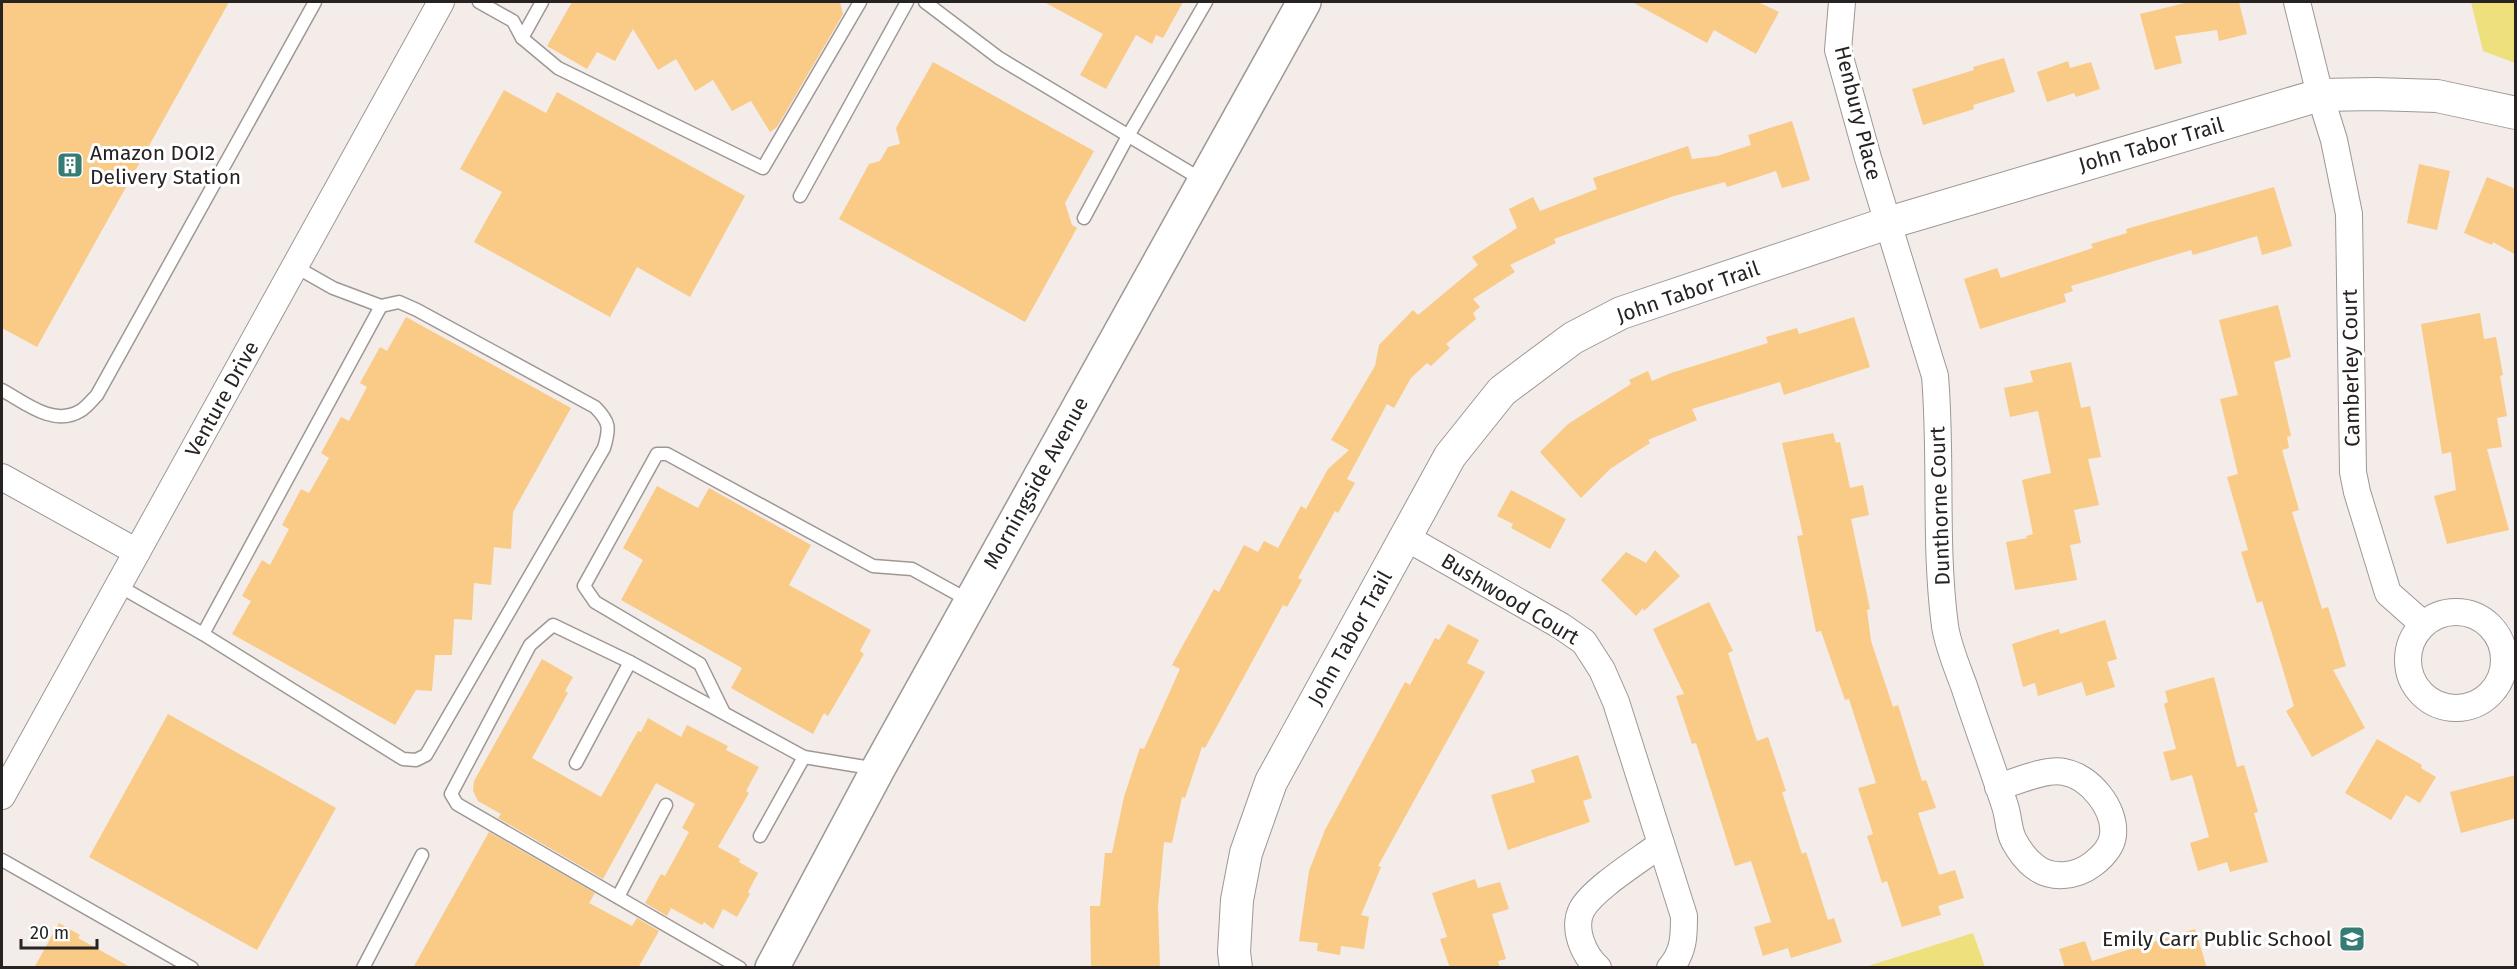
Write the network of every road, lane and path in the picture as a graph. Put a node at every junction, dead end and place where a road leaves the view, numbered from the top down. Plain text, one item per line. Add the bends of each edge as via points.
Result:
1 (315, 2) edge
2 (441, 2) edge
3 (479, 2) edge
4 (542, 2) edge
5 (860, 2) edge
6 (907, 2) edge
7 (925, 2) edge
8 (1206, 2) edge
9 (1304, 2) edge
10 (1842, 2) edge
11 (2297, 2) edge
12 (522, 38) junction
13 (2320, 95) junction
14 (2516, 113) edge
15 (1128, 136) junction
16 (1204, 182) junction
17 (800, 196) dead end
18 (1084, 218) dead end
19 (1888, 223) junction
20 (296, 267) junction
21 (381, 306) junction
22 (2, 390) edge
23 (2, 477) edge
24 (1405, 537) junction
25 (137, 552) junction
26 (119, 586) junction
27 (971, 601) junction
28 (2423, 624) dead end
29 (203, 634) junction
30 (630, 662) junction
31 (723, 711) junction
32 (804, 757) junction
33 (576, 763) dead end
34 (878, 769) junction
35 (1998, 787) junction
36 (2, 796) edge
37 (666, 805) dead end
38 (760, 836) dead end
39 (1661, 844) junction
40 (422, 855) dead end
41 (2, 860) edge
42 (618, 897) junction
43 (192, 968) edge
44 (363, 968) edge
45 (740, 968) edge
46 (772, 968) edge
47 (1236, 968) edge
48 (1598, 968) edge
49 (1670, 968) edge

1 - 22 lane via 97,395 80,411 61,417 42,413
2 - 20 street, Venture Drive
3 - 12 lane via 513,21
4 - 12 lane
5 - 12 lane via 763,168 558,68
6 - 17 lane
7 - 15 lane via 999,58
8 - 15 lane
9 - 16 main road, Morningside Avenue
10 - 19 street, Henbury Place via 1838,50
11 - 13 street, Camberley Court
13 - 14 street, John Tabor Trail via 2437,96
13 - 19 street, John Tabor Trail
13 - 28 street, Camberley Court via 2349,214 2353,472 2388,593
15 - 16 lane
15 - 18 lane
16 - 27 main road, Morningside Avenue
19 - 24 street, John Tabor Trail via 1621,313 1574,338 1502,391 1450,456
19 - 35 street, Dunthorne Court via 1935,376 1938,555 1945,629
20 - 21 lane via 333,288
20 - 25 street, Venture Drive
21 - 29 lane
21 - 29 lane via 399,302 417,310 595,407 606,417 609,432 604,448 426,755 416,760 403,759
23 - 25 street
24 - 39 street, Bushwood Court via 1584,642 1616,702
24 - 47 street, John Tabor Trail via 1271,782 1244,862 1237,900
25 - 26 street, Venture Drive
26 - 29 lane
26 - 36 street, Venture Drive
27 - 31 lane via 912,570 873,566 667,454 657,454 584,586 595,602 700,664
27 - 34 main road, Morningside Avenue
30 - 31 lane
30 - 33 lane
30 - 42 lane via 553,625 530,645 451,794 457,804
31 - 32 lane
32 - 34 lane
32 - 38 lane
34 - 46 main road, Morningside Avenue
35 - 35 street, Dunthorne Court via 2013,840 2043,872 2080,872 2108,849 2113,834 2107,807 2077,777 2051,771
37 - 42 lane
39 - 48 street via 1602,888 1582,909 1579,936
39 - 49 street, Bushwood Court via 1684,916 1684,943
40 - 44 lane
41 - 43 lane
42 - 45 lane

